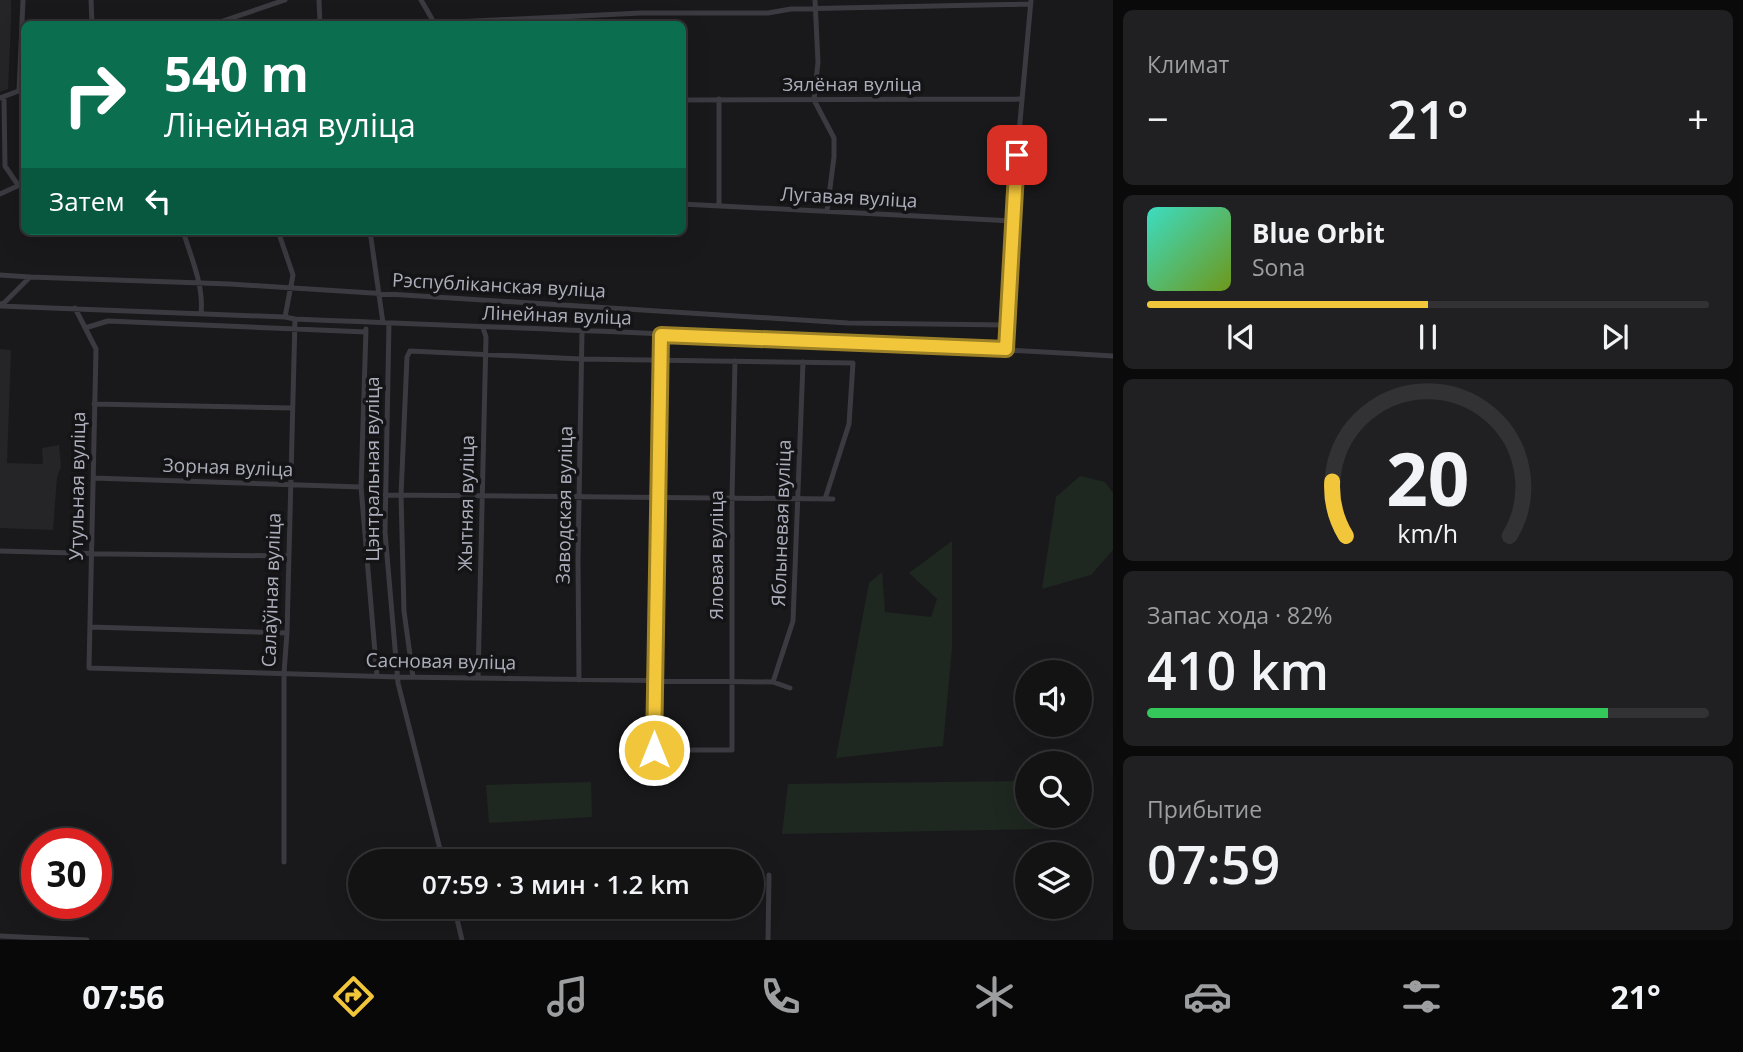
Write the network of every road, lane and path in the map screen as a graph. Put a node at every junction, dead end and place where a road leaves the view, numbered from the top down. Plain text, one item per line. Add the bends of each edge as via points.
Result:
1 (23, 0) edge
2 (91, 0) edge
3 (285, 0) edge
4 (319, 0) edge
5 (421, 0) edge
6 (815, 0) edge
7 (1031, 2) edge
8 (815, 10) junction
9 (23, 21) edge
10 (92, 21) edge
11 (223, 21) edge
12 (320, 21) edge
13 (433, 21) edge
14 (491, 21) edge
15 (21, 90) edge
16 (2, 97) edge
17 (719, 99) junction
18 (1021, 99) junction
19 (686, 100) edge
20 (814, 100) junction
21 (5, 146) junction
22 (0, 162) edge
23 (21, 184) edge
24 (0, 194) edge
25 (686, 204) edge
26 (719, 206) junction
27 (827, 211) junction
28 (1013, 221) junction
29 (184, 235) edge
30 (280, 235) edge
31 (371, 235) edge
32 (0, 275) edge
33 (30, 277) junction
34 (199, 284) junction
35 (292, 289) junction
36 (380, 295) junction
37 (0, 305) edge
38 (75, 309) junction
39 (201, 313) junction
40 (285, 317) junction
41 (295, 319) junction
42 (386, 323) junction
43 (1007, 324) junction
44 (85, 328) junction
45 (483, 328) junction
46 (294, 330) junction
47 (582, 331) junction
48 (661, 335) junction
49 (1006, 349) junction
50 (485, 355) junction
51 (1113, 355) edge
52 (581, 359) junction
53 (660, 360) junction
54 (735, 361) junction
55 (803, 362) junction
56 (94, 404) junction
57 (292, 408) junction
58 (93, 478) junction
59 (290, 485) junction
60 (361, 487) junction
61 (385, 495) junction
62 (401, 495) junction
63 (481, 496) junction
64 (579, 497) junction
65 (658, 498) junction
66 (732, 498) junction
67 (799, 499) junction
68 (825, 499) junction
69 (833, 499) dead end
70 (0, 551) edge
71 (91, 554) junction
72 (288, 556) junction
73 (90, 627) junction
74 (287, 633) junction
75 (89, 668) joint
76 (284, 673) junction
77 (377, 676) junction
78 (398, 677) junction
79 (413, 677) junction
80 (478, 678) junction
81 (579, 680) junction
82 (654, 681) junction
83 (731, 682) junction
84 (773, 682) junction
85 (790, 688) dead end
86 (440, 849) edge
87 (284, 862) dead end
88 (769, 875) dead end
89 (457, 919) edge
90 (0, 936) edge
91 (87, 940) edge
92 (462, 940) edge
93 (768, 940) edge

1 - 9 street
2 - 10 street
3 - 11 street
4 - 12 street
5 - 13 street
6 - 8 street
7 - 8 street
7 - 18 street
8 - 14 street
8 - 20 street via 818,62
15 - 16 street
16 - 21 street
17 - 19 street, Зялёная вуліца
17 - 20 street, Зялёная вуліца
17 - 26 street
18 - 20 street, Зялёная вуліца
18 - 28 street
20 - 27 street via 834,138
21 - 22 street
21 - 23 street via 5,166
23 - 24 street
25 - 26 street, Лугавая вуліца
26 - 27 street, Лугавая вуліца
27 - 28 street, Лугавая вуліца
28 - 43 street
29 - 34 street
30 - 35 street via 292,265
31 - 36 street, Цэнтральная вуліца
32 - 33 street, Рэспубліканская вуліца
33 - 34 street, Рэспубліканская вуліца
33 - 37 street
34 - 35 street, Рэспубліканская вуліца
34 - 39 street
35 - 36 street, Рэспубліканская вуліца
35 - 40 street
36 - 42 street, Цэнтральная вуліца
36 - 43 street, Рэспубліканская вуліца via 848,323
37 - 38 street, Лінейная вуліца
38 - 39 street, Лінейная вуліца
38 - 44 street, Утульная вуліца
39 - 40 street, Лінейная вуліца
40 - 41 street, Лінейная вуліца
41 - 42 street, Лінейная вуліца
41 - 46 street, Салаўіная вуліца
42 - 45 street, Лінейная вуліца
42 - 61 street, Цэнтральная вуліца
43 - 49 street
44 - 46 street via 108,321
44 - 56 street, Утульная вуліца via 96,349
45 - 47 street, Лінейная вуліца
45 - 50 street, Жытняя вуліца
46 - 57 street, Салаўіная вуліца
46 - 60 street, Цэнтральная вуліца via 366,331
47 - 48 street, Лінейная вуліца
47 - 52 street, Заводская вуліца
48 - 49 street, Лінейная вуліца
48 - 53 street
49 - 51 street, Лінейная вуліца
50 - 52 street
50 - 62 street via 410,351
50 - 63 street, Жытняя вуліца
52 - 53 street
52 - 64 street, Заводская вуліца
53 - 54 street
53 - 65 street
54 - 55 street
54 - 66 street, Яловая вуліца
55 - 67 street, Яблыневая вуліца
55 - 68 street via 853,363 849,424
56 - 57 street
56 - 58 street, Утульная вуліца
57 - 59 street, Салаўіная вуліца
58 - 59 street, Зорная вуліца
58 - 71 street, Утульная вуліца
59 - 60 street, Зорная вуліца
59 - 72 street, Салаўіная вуліца
60 - 77 street, Цэнтральная вуліца
61 - 62 street
61 - 78 street, Цэнтральная вуліца via 384,532
62 - 63 street
62 - 79 street via 404,611
63 - 64 street
63 - 80 street, Жытняя вуліца
64 - 65 street
64 - 81 street, Заводская вуліца
65 - 66 street
65 - 82 street
66 - 67 street
66 - 83 street, Яловая вуліца
67 - 68 street
67 - 84 street, Яблыневая вуліца via 793,621
68 - 69 street
70 - 71 street
71 - 72 street
71 - 73 street, Утульная вуліца
72 - 74 street, Салаўіная вуліца
73 - 74 street
73 - 75 street, Утульная вуліца
74 - 76 street, Салаўіная вуліца
75 - 76 street, Сасновая вуліца
76 - 77 street, Сасновая вуліца
76 - 87 street, Салаўіная вуліца
77 - 78 street, Сасновая вуліца
78 - 79 street, Сасновая вуліца
78 - 86 street, Цэнтральная вуліца
79 - 80 street, Сасновая вуліца
80 - 81 street, Сасновая вуліца
81 - 82 street, Сасновая вуліца
82 - 83 street, Сасновая вуліца
82 - 83 street, Яловая вуліца via 654,750 732,750
83 - 84 street, Сасновая вуліца
84 - 85 street, Сасновая вуліца
88 - 93 street
89 - 92 street
90 - 91 street

